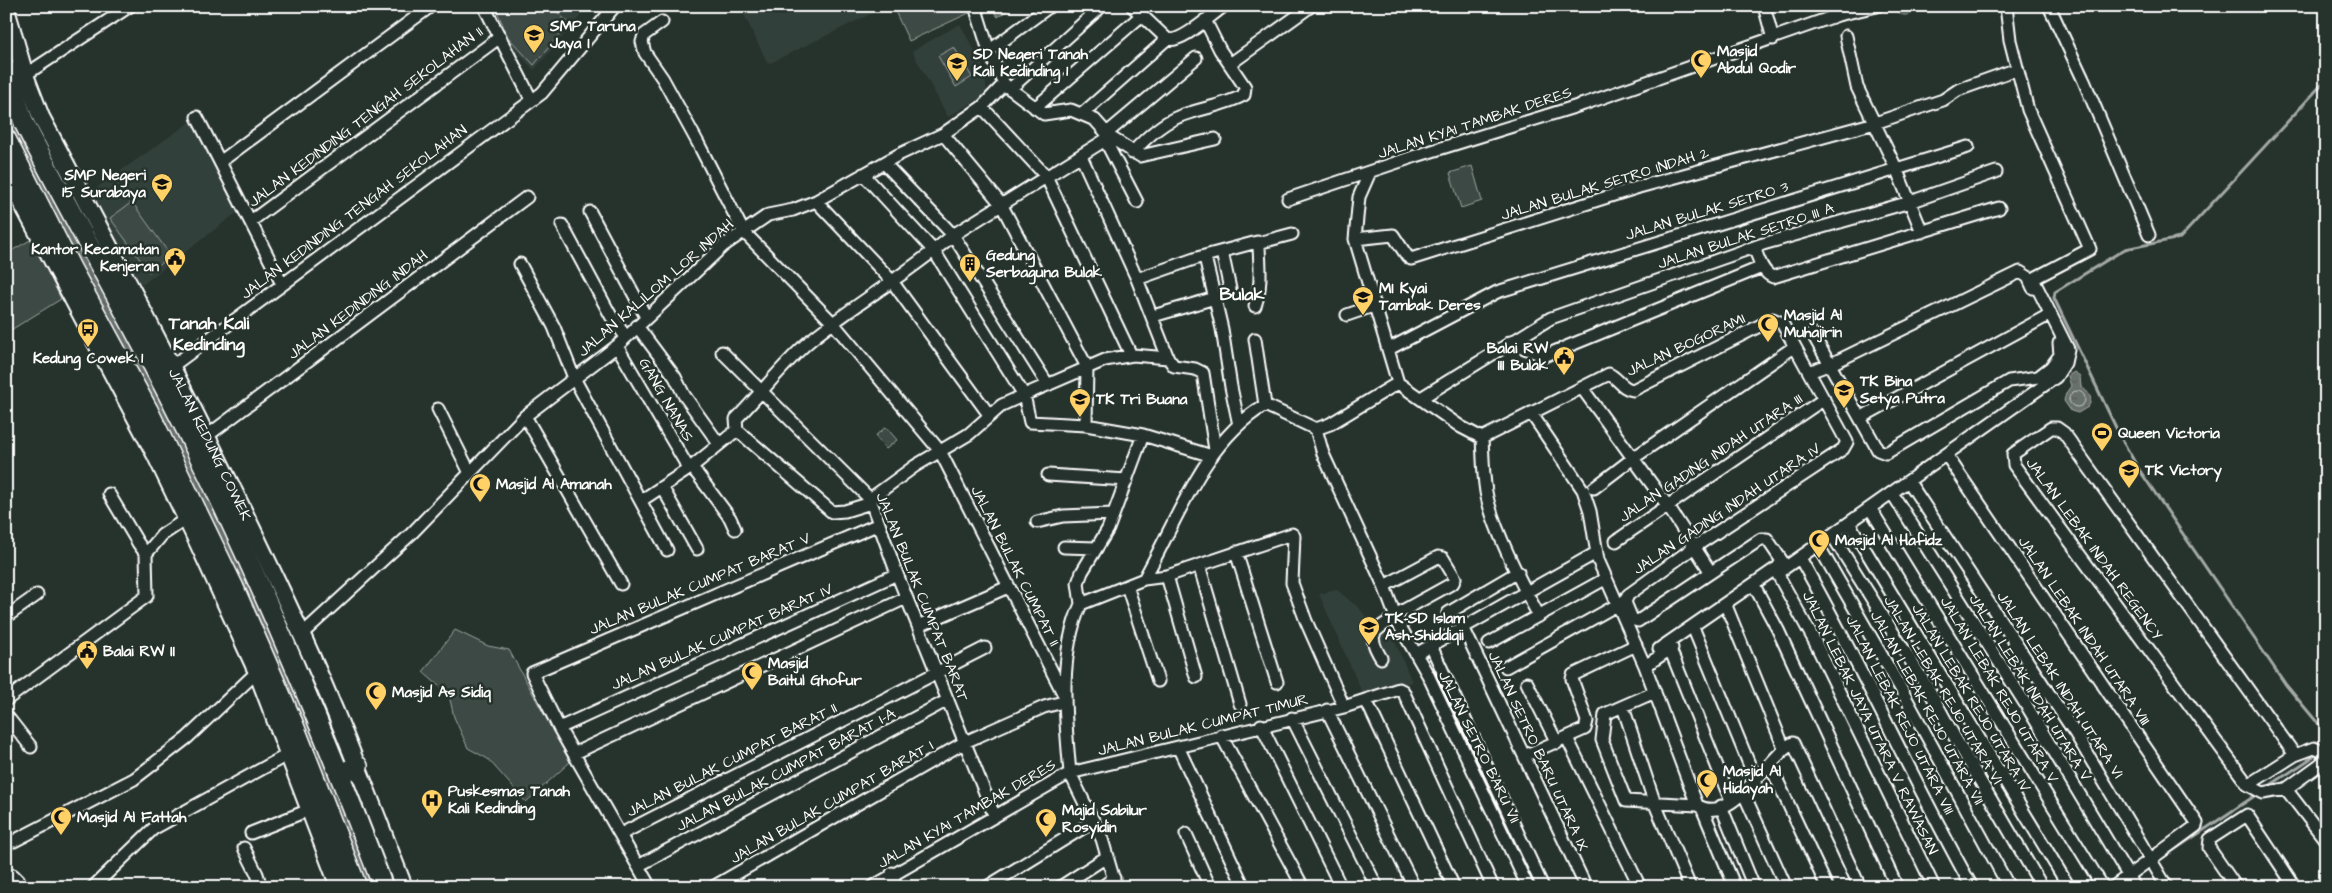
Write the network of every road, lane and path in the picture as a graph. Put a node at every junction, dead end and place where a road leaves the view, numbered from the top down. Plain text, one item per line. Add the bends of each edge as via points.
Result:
1 (10, 6) edge
2 (130, 6) edge
3 (431, 6) edge
4 (484, 6) edge
5 (616, 6) edge
6 (975, 6) edge
7 (1050, 6) edge
8 (1102, 6) edge
9 (1224, 6) edge
10 (1311, 6) edge
11 (1764, 6) edge
12 (1877, 6) edge
13 (2006, 6) edge
14 (2048, 6) edge
15 (6, 9) edge
16 (1141, 10) edge
17 (1204, 20) junction
18 (662, 22) dead end
19 (1846, 36) dead end
20 (500, 37) junction
21 (1167, 38) junction
22 (1773, 39) junction
23 (989, 51) junction
24 (1196, 58) dead end
25 (1230, 64) junction
26 (6, 69) edge
27 (2017, 70) junction
28 (25, 75) junction
29 (1007, 86) junction
30 (531, 100) junction
31 (982, 107) junction
32 (1035, 108) junction
33 (1082, 114) junction
34 (197, 117) dead end
35 (1875, 123) junction
36 (943, 134) junction
37 (1107, 137) junction
38 (6, 139) edge
39 (1215, 140) dead end
40 (1968, 147) dead end
41 (1132, 153) junction
42 (1081, 156) junction
43 (220, 162) junction
44 (884, 163) junction
45 (1896, 168) junction
46 (1370, 172) junction
47 (1996, 172) dead end
48 (6, 173) edge
49 (863, 174) junction
50 (1046, 176) junction
51 (527, 197) dead end
52 (1288, 199) dead end
53 (816, 201) junction
54 (1137, 202) dead end
55 (1910, 202) junction
56 (1001, 204) junction
57 (1999, 208) dead end
58 (590, 212) dead end
59 (251, 222) junction
60 (562, 225) dead end
61 (743, 231) junction
62 (1922, 232) junction
63 (1292, 234) dead end
64 (953, 235) junction
65 (2149, 235) dead end
66 (1355, 239) junction
67 (1258, 243) junction
68 (1754, 247) junction
69 (934, 251) junction
70 (1222, 252) junction
71 (1205, 257) junction
72 (520, 264) dead end
73 (1762, 267) junction
74 (1136, 279) junction
75 (892, 280) junction
76 (282, 284) junction
77 (1230, 289) dead end
78 (1215, 298) junction
79 (127, 299) junction
80 (1376, 305) junction
81 (1254, 306) dead end
82 (1348, 315) dead end
83 (1153, 316) junction
84 (2047, 316) junction
85 (646, 317) junction
86 (833, 323) junction
87 (637, 326) junction
88 (1812, 333) dead end
89 (626, 337) junction
90 (1255, 339) dead end
91 (1510, 342) junction
92 (617, 346) junction
93 (1794, 347) junction
94 (1389, 349) junction
95 (722, 352) dead end
96 (1131, 355) junction
97 (1168, 358) junction
98 (1831, 364) junction
99 (171, 367) junction
100 (1088, 367) junction
101 (1809, 372) junction
102 (574, 378) junction
103 (1398, 383) junction
104 (1048, 385) junction
105 (1582, 388) junction
106 (763, 391) junction
107 (1024, 395) junction
108 (1421, 398) junction
109 (1824, 400) junction
110 (1265, 405) junction
111 (438, 409) dead end
112 (1531, 413) junction
113 (142, 414) junction
114 (525, 416) junction
115 (990, 416) junction
116 (1086, 425) junction
117 (1239, 425) junction
118 (1316, 429) junction
119 (1856, 429) junction
120 (737, 430) junction
121 (1143, 435) junction
122 (207, 436) junction
123 (1482, 438) junction
124 (719, 444) junction
125 (940, 451) junction
126 (1213, 453) junction
127 (1947, 456) junction
128 (1632, 459) junction
129 (691, 468) junction
130 (470, 473) junction
131 (1048, 475) dead end
132 (1127, 480) junction
133 (1909, 482) junction
134 (662, 487) junction
135 (1594, 488) dead end
136 (1892, 493) junction
137 (109, 494) dead end
138 (642, 500) junction
139 (870, 501) junction
140 (1667, 505) junction
141 (1870, 508) junction
142 (1113, 514) junction
143 (186, 519) junction
144 (1037, 522) dead end
145 (1849, 523) junction
146 (879, 524) junction
147 (735, 529) dead end
148 (1832, 535) junction
149 (1616, 541) dead end
150 (1818, 545) junction
151 (1064, 547) dead end
152 (1096, 548) junction
153 (1693, 548) junction
154 (697, 549) dead end
155 (667, 550) dead end
156 (1236, 552) junction
157 (1596, 553) junction
158 (146, 554) junction
159 (1800, 558) junction
160 (1199, 565) junction
161 (1710, 571) junction
162 (1518, 572) junction
163 (897, 574) junction
164 (1777, 574) junction
165 (1167, 576) junction
166 (1144, 579) junction
167 (1605, 580) junction
168 (621, 584) dead end
169 (1127, 586) junction
170 (1384, 586) junction
171 (1008, 587) junction
172 (1756, 589) junction
173 (1526, 593) junction
174 (37, 595) dead end
175 (906, 598) junction
176 (1081, 604) junction
177 (1618, 605) junction
178 (1727, 608) junction
179 (1448, 613) dead end
180 (1539, 616) junction
181 (6, 617) edge
182 (1396, 618) junction
183 (918, 626) junction
184 (1464, 629) junction
185 (1694, 632) junction
186 (302, 634) junction
187 (1490, 643) dead end
188 (1432, 646) junction
189 (1636, 646) junction
190 (985, 648) dead end
191 (1665, 649) junction
192 (1416, 654) junction
193 (1381, 658) dead end
194 (1645, 666) junction
195 (1506, 667) dead end
196 (937, 671) junction
197 (256, 672) junction
198 (1196, 677) dead end
199 (1158, 681) dead end
200 (1277, 682) dead end
201 (1527, 683) dead end
202 (1655, 692) junction
203 (1064, 698) junction
204 (6, 700) edge
205 (948, 700) junction
206 (1366, 700) junction
207 (1240, 704) dead end
208 (1344, 707) junction
209 (1623, 708) junction
210 (1327, 710) junction
211 (6, 715) edge
212 (1292, 718) junction
213 (1261, 725) junction
214 (559, 728) junction
215 (1221, 735) junction
216 (1562, 740) junction
217 (965, 742) junction
218 (30, 747) dead end
219 (1179, 748) junction
220 (1784, 748) junction
221 (574, 753) junction
222 (2326, 753) edge
223 (287, 755) junction
224 (2295, 755) junction
225 (1524, 756) junction
226 (2326, 760) edge
227 (1770, 765) junction
228 (358, 766) junction
229 (1070, 773) junction
230 (340, 774) junction
231 (1756, 781) junction
232 (2255, 789) junction
233 (2286, 789) junction
234 (1744, 792) junction
235 (1655, 804) junction
236 (1726, 804) junction
237 (1700, 806) junction
238 (309, 810) junction
239 (994, 815) junction
240 (1094, 821) junction
241 (251, 833) dead end
242 (621, 834) junction
243 (1186, 834) dead end
244 (14, 841) dead end
245 (2326, 841) edge
246 (244, 848) dead end
247 (1108, 856) junction
248 (2152, 861) junction
249 (638, 866) junction
250 (892, 873) junction
251 (13, 875) dead end
252 (354, 879) edge
253 (2132, 880) edge
254 (1115, 882) edge
255 (25, 887) edge
256 (93, 887) edge
257 (261, 887) edge
258 (383, 887) edge
259 (404, 887) edge
260 (650, 887) edge
261 (713, 887) edge
262 (872, 887) edge
263 (896, 887) edge
264 (987, 887) edge
265 (1060, 887) edge
266 (1102, 887) edge
267 (1210, 887) edge
268 (1244, 887) edge
269 (1303, 887) edge
270 (1341, 887) edge
271 (1377, 887) edge
272 (1414, 887) edge
273 (1454, 887) edge
274 (1493, 887) edge
275 (1528, 887) edge
276 (1543, 887) edge
277 (1586, 887) edge
278 (1640, 887) edge
279 (1690, 887) edge
280 (1735, 887) edge
281 (1754, 887) edge
282 (1786, 887) edge
283 (1827, 887) edge
284 (1860, 887) edge
285 (1897, 887) edge
286 (1934, 887) edge
287 (1972, 887) edge
288 (2009, 887) edge
289 (2042, 887) edge
290 (2069, 887) edge
291 (2103, 887) edge
292 (2113, 887) edge
293 (2167, 887) edge
294 (2236, 887) edge
295 (2295, 887) edge

1 - 15 street
2 - 28 street
3 - 43 street
4 - 20 street
5 - 30 street, JALAN KEDINDING TENGAH SEKOLAHAN via 542,93
6 - 23 street
7 - 23 street
8 - 29 street, JALAN KALILOM LOR INDAH
9 - 17 street
10 - 25 street
11 - 22 street
12 - 22 street, JALAN KYAI TAMBAK DERES via 1838,15
13 - 27 street
14 - 65 street via 2084,81
15 - 28 main road, JALAN KEDUNG COWEK
16 - 21 street
16 - 32 street
17 - 21 street via 1180,38
17 - 25 street
18 - 61 street, JALAN BULAK CUMPAT II via 644,35 645,52 663,79
19 - 35 street via 1857,87
20 - 30 street
20 - 59 street, JALAN KEDINDING TENGAH SEKOLAHAN II
21 - 33 street
22 - 46 street, JALAN KYAI TAMBAK DERES
23 - 29 street
24 - 37 street
25 - 41 street via 1245,88 1244,94 1223,104 1176,117
26 - 79 highway, JALAN KEDUNG COWEK via 24,123
27 - 35 street
27 - 127 street via 2028,110 2090,249 2033,279 2068,350 2059,374
28 - 79 main road, JALAN KEDUNG COWEK via 41,118
29 - 31 street, JALAN KALILOM LOR INDAH
29 - 32 street
30 - 76 street, JALAN KEDINDING TENGAH SEKOLAHAN
31 - 36 street, JALAN KALILOM LOR INDAH
31 - 50 street
32 - 33 street via 1044,114 1071,110
33 - 37 street via 1094,120
34 - 43 street
35 - 45 street
35 - 66 street, JALAN BULAK SETRO INDAH 2 via 1639,187 1411,259 1393,235
36 - 44 street, JALAN KALILOM LOR INDAH
36 - 56 street
37 - 41 street
37 - 42 street
37 - 54 street
38 - 113 highway, JALAN KEDUNG COWEK
39 - 41 street via 1140,156
40 - 45 street, JALAN BULAK SETRO 3
42 - 50 street
42 - 74 street
43 - 59 street
44 - 49 street, JALAN KALILOM LOR INDAH
44 - 64 street
45 - 55 street
45 - 94 street, JALAN BULAK SETRO 3 via 1497,292
46 - 52 street
46 - 66 street, JALAN KYAI TAMBAK DERES via 1359,197
47 - 55 street, JALAN BULAK SETRO III A
48 - 113 main road, JALAN KEDUNG COWEK
49 - 53 street, JALAN KALILOM LOR INDAH
49 - 69 street
50 - 56 street
50 - 96 street
51 - 122 street, JALAN KEDINDING INDAH
53 - 61 street, JALAN KALILOM LOR INDAH via 768,216
53 - 75 street
55 - 62 street
55 - 68 street, JALAN BULAK SETRO III A
56 - 64 street
56 - 100 street
57 - 62 street
58 - 85 street
59 - 76 street
60 - 89 street
61 - 85 street, JALAN KALILOM LOR INDAH
61 - 86 street, JALAN BULAK CUMPAT II
62 - 73 street via 1773,277
63 - 67 street
64 - 69 street
64 - 104 street
66 - 80 street, JALAN KYAI TAMBAK DERES
67 - 70 street
67 - 81 street via 1260,282
68 - 73 street
68 - 91 street, JALAN BULAK SETRO III A via 1551,318
69 - 75 street
69 - 107 street
70 - 71 street
70 - 77 street
71 - 74 street
71 - 78 street
72 - 102 street via 554,327
73 - 91 street via 1544,356
74 - 83 street
75 - 86 street
75 - 115 street
76 - 99 street, JALAN KEDINDING TENGAH SEKOLAHAN
78 - 83 street
78 - 117 street
79 - 99 main road, JALAN KEDUNG COWEK
79 - 230 highway, JALAN KEDUNG COWEK via 311,702
80 - 82 street
80 - 94 street, JALAN KYAI TAMBAK DERES
83 - 97 street
84 - 98 street via 2028,277 2020,272
84 - 119 street
84 - 119 street via 2061,348 2060,355 2038,377 2009,381 1886,453 1878,450
85 - 87 street, JALAN KALILOM LOR INDAH
86 - 106 street via 810,341
86 - 125 street, JALAN BULAK CUMPAT II
87 - 89 street, JALAN KALILOM LOR INDAH
87 - 124 street
88 - 98 street
89 - 92 street, JALAN KALILOM LOR INDAH
90 - 110 street
91 - 108 street, JALAN BULAK SETRO III A
92 - 102 street, JALAN KALILOM LOR INDAH
92 - 129 street, GANG NANAS
93 - 101 street
93 - 105 street, JALAN BOGORAMI via 1782,323 1774,319 1634,390 1624,387 1609,374
93 - 128 street
94 - 103 street, JALAN KYAI TAMBAK DERES
95 - 106 street, JALAN BULAK CUMPAT BARAT
96 - 97 street
96 - 100 street
97 - 126 street via 1174,366 1203,372
98 - 101 street
98 - 119 street
99 - 122 main road, JALAN KEDUNG COWEK
100 - 104 street
100 - 116 street
101 - 109 street
102 - 114 street, JALAN KALILOM LOR INDAH
102 - 138 street
103 - 108 street
103 - 118 street
104 - 107 street
105 - 112 street, JALAN BOGORAMI
105 - 128 street
106 - 120 street via 736,419
106 - 139 street, JALAN BULAK CUMPAT BARAT
107 - 115 street via 1002,405
107 - 116 street via 1029,421
108 - 123 street
109 - 119 street
109 - 140 street, JALAN GADING INDAH UTARA III
110 - 117 street
110 - 118 street
111 - 130 street
112 - 123 street, JALAN BOGORAMI
112 - 157 street via 1583,490 1590,511
113 - 143 main road, JALAN KEDUNG COWEK
113 - 252 highway, JALAN KEDUNG COWEK via 238,597 293,723
114 - 130 street, JALAN KALILOM LOR INDAH
114 - 168 street
115 - 125 street via 969,434
116 - 121 street
117 - 126 street
118 - 170 street, JALAN SETRO BARU VII via 1323,454
119 - 153 street, JALAN GADING INDAH UTARA IV via 1843,449
120 - 124 street
120 - 139 street via 832,512 845,511
121 - 126 street
121 - 132 street
122 - 186 main road, JALAN KEDUNG COWEK
123 - 162 street via 1486,492 1494,519
124 - 129 street
125 - 139 street
125 - 171 street, JALAN BULAK CUMPAT II
126 - 166 street via 1183,502
127 - 133 street
127 - 248 street, JALAN LEBAK INDAH UTARA VIII via 2197,822
128 - 135 street
128 - 140 street
129 - 134 street
129 - 147 street, GANG NANAS
130 - 186 street, JALAN KALILOM LOR INDAH via 411,534
131 - 132 street
132 - 142 street
133 - 136 street
133 - 248 street, JALAN LEBAK INDAH UTARA VI via 2075,733
134 - 138 street
134 - 154 street
136 - 141 street
136 - 253 street, JALAN LEBAK INDAH UTARA V
137 - 158 street
138 - 155 street
139 - 146 street, JALAN BULAK CUMPAT BARAT
140 - 149 street, JALAN GADING INDAH UTARA III
140 - 153 street
141 - 145 street
141 - 291 street, JALAN LEBAK REJO UTARA V
142 - 144 street via 1063,516
142 - 152 street
143 - 158 street via 162,535
143 - 197 main road, JALAN KEDUNG COWEK
145 - 148 street
145 - 290 street, JALAN LEBAK REJO UTARA IV
146 - 163 street, JALAN BULAK CUMPAT BARAT
146 - 214 street, JALAN BULAK CUMPAT BARAT V via 534,672 532,675
148 - 150 street
148 - 289 street, JALAN LEBAK REJO UTARA VI via 1929,690
150 - 159 street
150 - 288 street, JALAN LEBAK REJO UTARA VII
151 - 152 street
152 - 176 street via 1080,578
153 - 161 street
153 - 161 street, JALAN GADING INDAH UTARA IV via 1628,595 1625,602 1632,619 1638,621
156 - 160 street
156 - 200 street
156 - 208 street via 1293,535 1292,583
157 - 167 street
157 - 173 street
158 - 204 street via 147,596
159 - 164 street
159 - 287 street, JALAN LEBAK REJO UTARA VIII
160 - 165 street
160 - 207 street
161 - 191 street via 1760,539 1771,543 1782,561
162 - 173 street
162 - 179 street
163 - 175 street, JALAN BULAK CUMPAT BARAT
163 - 214 street, JALAN BULAK CUMPAT BARAT IV
164 - 172 street
164 - 286 street, JALAN LEBAK JAYA UTARA V RAWASAN via 1815,642
165 - 166 street
165 - 198 street
166 - 169 street
167 - 177 street
167 - 180 street
169 - 176 street
169 - 199 street
170 - 182 street, JALAN SETRO BARU VII
170 - 182 street via 1438,557 1443,558 1455,578
171 - 183 street
171 - 203 street, JALAN BULAK CUMPAT II
172 - 178 street
172 - 285 street
173 - 180 street
173 - 184 street
174 - 181 street
175 - 183 street, JALAN BULAK CUMPAT BARAT
175 - 221 street
176 - 203 street, JALAN KYAI TAMBAK DERES via 1070,638
177 - 189 street
177 - 195 street
178 - 185 street
178 - 220 street
180 - 187 street
182 - 192 street, JALAN SETRO BARU VII
182 - 193 street via 1372,637
183 - 196 street, JALAN BULAK CUMPAT BARAT
184 - 188 street
184 - 225 street, JALAN SETRO BARU UTARA IX
185 - 191 street
185 - 231 street
186 - 228 main road, JALAN KEDUNG COWEK
188 - 192 street
188 - 276 street
189 - 194 street
189 - 216 street via 1574,676 1572,679 1588,724 1585,729
190 - 196 street, JALAN BULAK CUMPAT BARAT II
191 - 194 street
191 - 236 street
192 - 275 street, JALAN SETRO BARU VII
194 - 202 street
196 - 205 street, JALAN BULAK CUMPAT BARAT
196 - 242 street, JALAN BULAK CUMPAT BARAT II
197 - 223 main road, JALAN KEDUNG COWEK
197 - 244 street via 187,738 134,779
201 - 216 street
202 - 209 street
202 - 237 street
203 - 217 street, JALAN BULAK CUMPAT BARAT I
203 - 229 street, JALAN KYAI TAMBAK DERES
205 - 217 street, JALAN BULAK CUMPAT BARAT
205 - 249 street, JALAN BULAK CUMPAT BARAT I-A
206 - 208 street, JALAN BULAK CUMPAT TIMUR
206 - 273 street
206 - 274 street, JALAN BULAK CUMPAT TIMUR via 1399,689 1403,691
208 - 210 street, JALAN BULAK CUMPAT TIMUR
209 - 235 street
209 - 235 street via 1604,715 1602,740 1626,801
210 - 212 street, JALAN BULAK CUMPAT TIMUR
210 - 272 street
211 - 218 street
212 - 213 street, JALAN BULAK CUMPAT TIMUR
212 - 271 street
213 - 215 street, JALAN BULAK CUMPAT TIMUR
213 - 270 street
214 - 221 street
215 - 219 street, JALAN BULAK CUMPAT TIMUR
215 - 269 street
216 - 225 street
216 - 278 street
217 - 239 street, JALAN BULAK CUMPAT BARAT
217 - 261 street, JALAN BULAK CUMPAT BARAT I
219 - 229 street, JALAN BULAK CUMPAT TIMUR
219 - 268 street
220 - 227 street
220 - 284 street via 1792,743
221 - 242 street
222 - 224 street via 2314,748
223 - 238 main road, JALAN KEDUNG COWEK
223 - 256 street via 153,829
224 - 232 street
224 - 232 street, JALAN LEBAK INDAH REGENCY via 2064,433 2051,428 2013,454 2014,466
225 - 277 street, JALAN SETRO BARU UTARA IX
226 - 233 street
227 - 231 street
227 - 283 street
228 - 230 highway
228 - 259 main road, JALAN KEDUNG COWEK
229 - 239 street, JALAN KYAI TAMBAK DERES
229 - 240 street
230 - 252 highway, JALAN KEDUNG COWEK
231 - 234 street
232 - 233 street
233 - 245 street
234 - 236 street
234 - 282 street
235 - 237 street
235 - 279 street
236 - 237 street
236 - 281 street
237 - 280 street
238 - 241 street
238 - 252 main road, JALAN KEDUNG COWEK
239 - 250 street, JALAN KYAI TAMBAK DERES
240 - 247 street
240 - 264 street
242 - 249 street
243 - 267 street
246 - 257 street
247 - 254 street
247 - 265 street
248 - 253 street
248 - 293 street, JALAN LEBAK INDAH UTARA VI
249 - 260 street
250 - 262 street, JALAN KYAI TAMBAK DERES
250 - 263 street
251 - 255 street
252 - 258 highway, JALAN KEDUNG COWEK
253 - 292 street
254 - 266 street
294 - 295 street via 2209,848 2210,839 2243,816 2249,817

